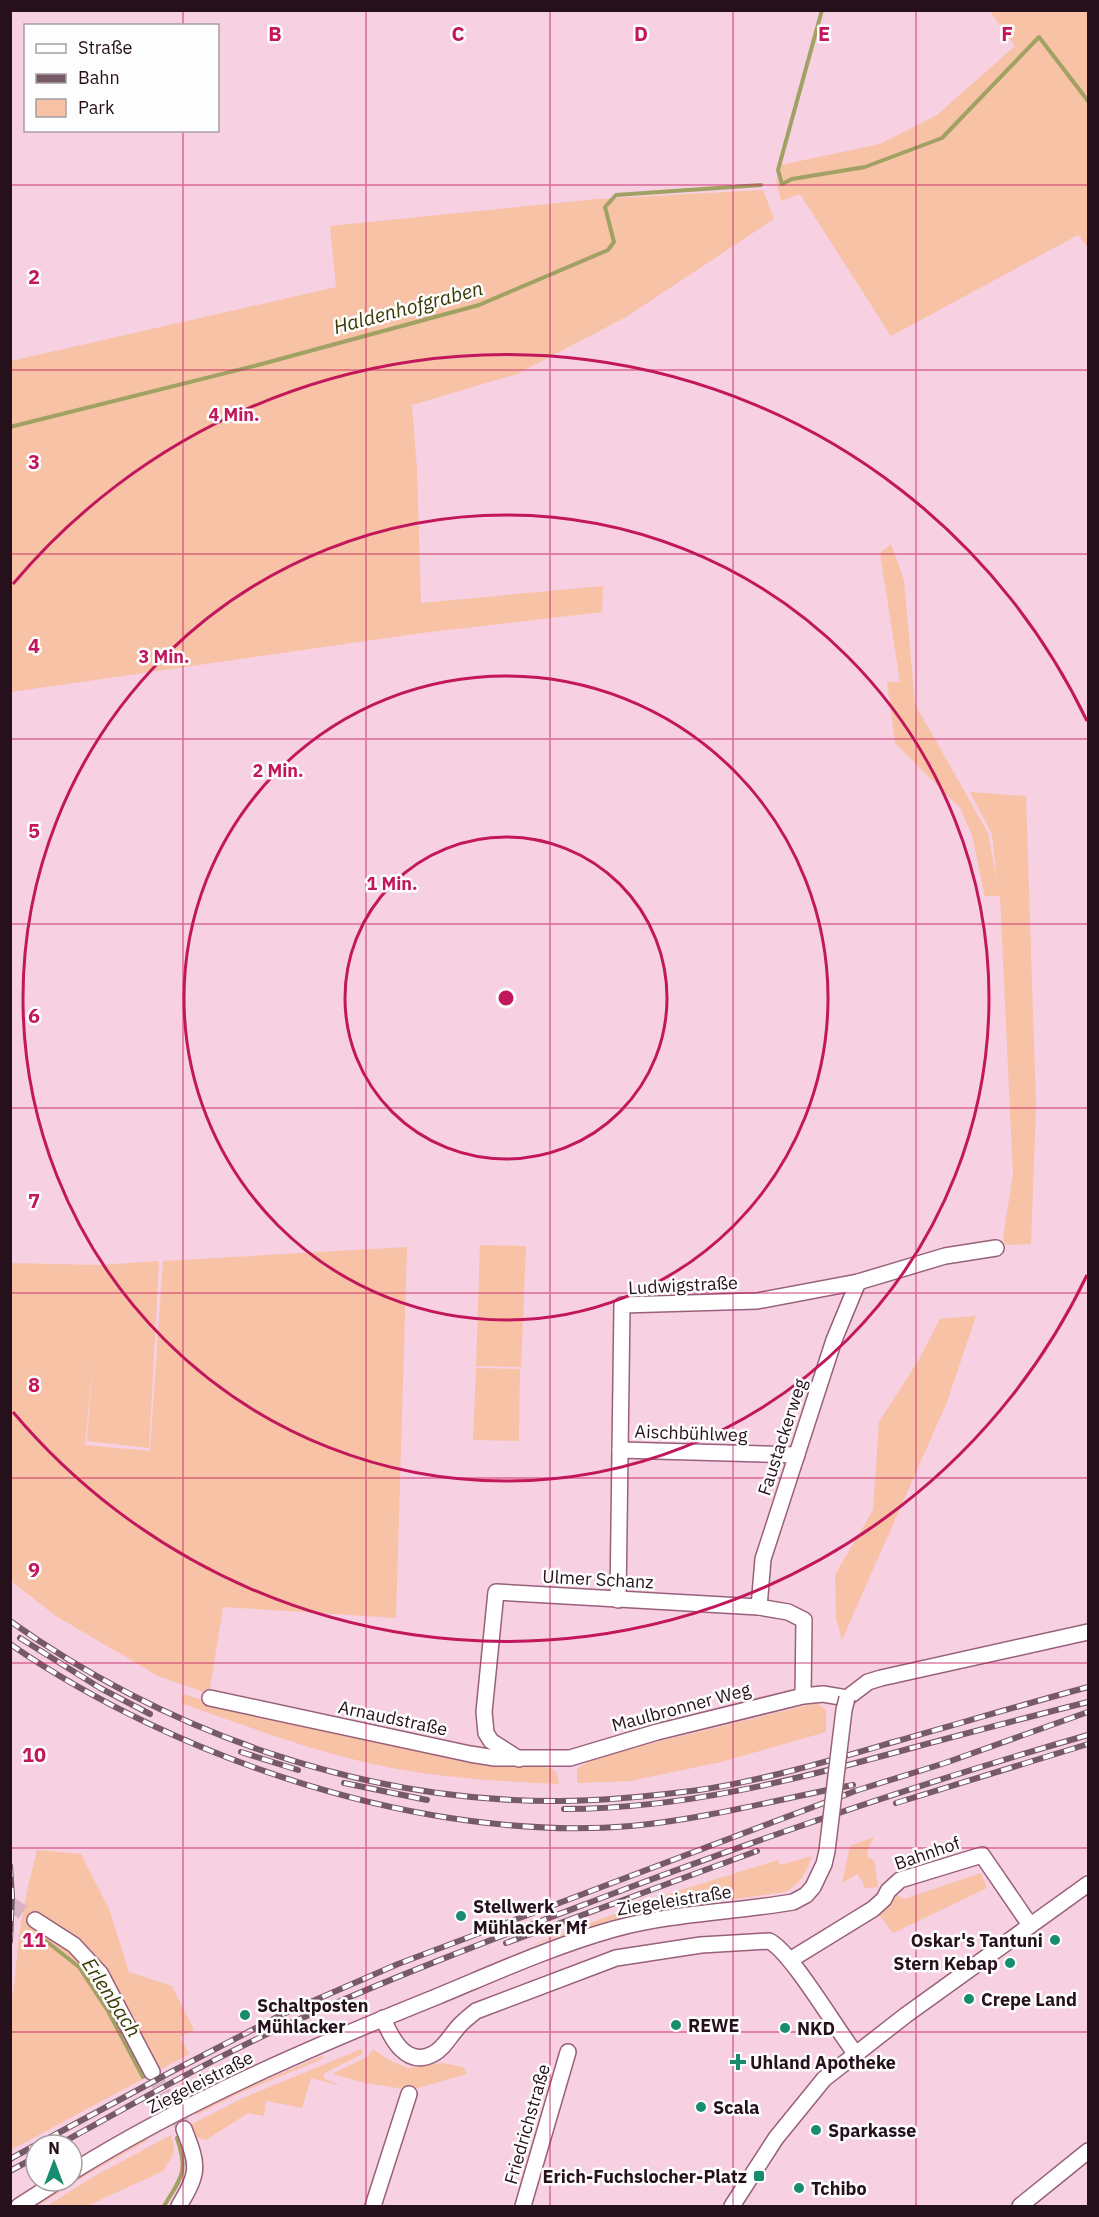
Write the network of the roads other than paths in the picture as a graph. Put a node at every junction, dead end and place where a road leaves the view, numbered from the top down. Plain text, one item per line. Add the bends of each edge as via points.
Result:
1 (996, 1248) dead end
2 (858, 1282) junction
3 (620, 1450) junction
4 (797, 1455) junction
5 (618, 1600) junction
6 (759, 1607) junction
7 (1089, 1632) edge
8 (803, 1696) junction
9 (210, 1698) dead end
10 (847, 1698) junction
11 (570, 1758) joint
12 (519, 1759) junction
13 (1089, 1884) edge
14 (35, 1920) tunnel mouth
15 (1030, 1925) junction
16 (790, 1960) junction
17 (382, 2018) junction
18 (568, 2052) dead end
19 (855, 2053) junction
20 (152, 2072) tunnel mouth
21 (409, 2094) dead end
22 (184, 2129) tunnel mouth
23 (1089, 2151) edge
24 (84, 2165) edge
25 (40, 2193) edge
26 (20, 2206) edge
27 (179, 2206) edge
28 (373, 2206) edge
29 (523, 2206) edge
30 (732, 2206) edge
31 (1020, 2206) edge

1 - 2 street, Ludwigstraße via 945,1256
2 - 3 street, Ludwigstraße via 757,1301 622,1305
2 - 4 street, Faustackerweg via 834,1340
3 - 4 street, Aischbühlweg
3 - 5 street, Ludwigstraße
4 - 6 street, Faustackerweg via 763,1559
5 - 6 street, Ulmer Schanz
5 - 12 street, Ulmer Schanz via 496,1592 484,1712 486,1733 491,1741
6 - 8 street, Ulmer Schanz via 788,1612 804,1620
7 - 10 street via 881,1678 868,1682
8 - 10 street
8 - 11 street, Maulbronner Weg
9 - 12 street, Arnaudstraße via 470,1754
10 - 17 street, Ziegeleistraße, bridge via 827,1851 819,1876 806,1895 793,1902 699,1913 613,1929
11 - 12 street, Arnaudstraße
13 - 15 street
14 - 20 street via 74,1945 100,1973
15 - 16 street, Bahnhof via 982,1855 900,1880 873,1909
15 - 19 street
16 - 17 street via 775,1943 762,1940 616,1958 476,2011 439,2049 424,2057 401,2051
16 - 19 street
17 - 24 street, Ziegeleistraße via 190,2107
18 - 29 street, Friedrichstraße
19 - 30 street via 824,2079 800,2107
21 - 28 street
22 - 27 street via 195,2165 194,2181
23 - 31 street
25 - 26 street

